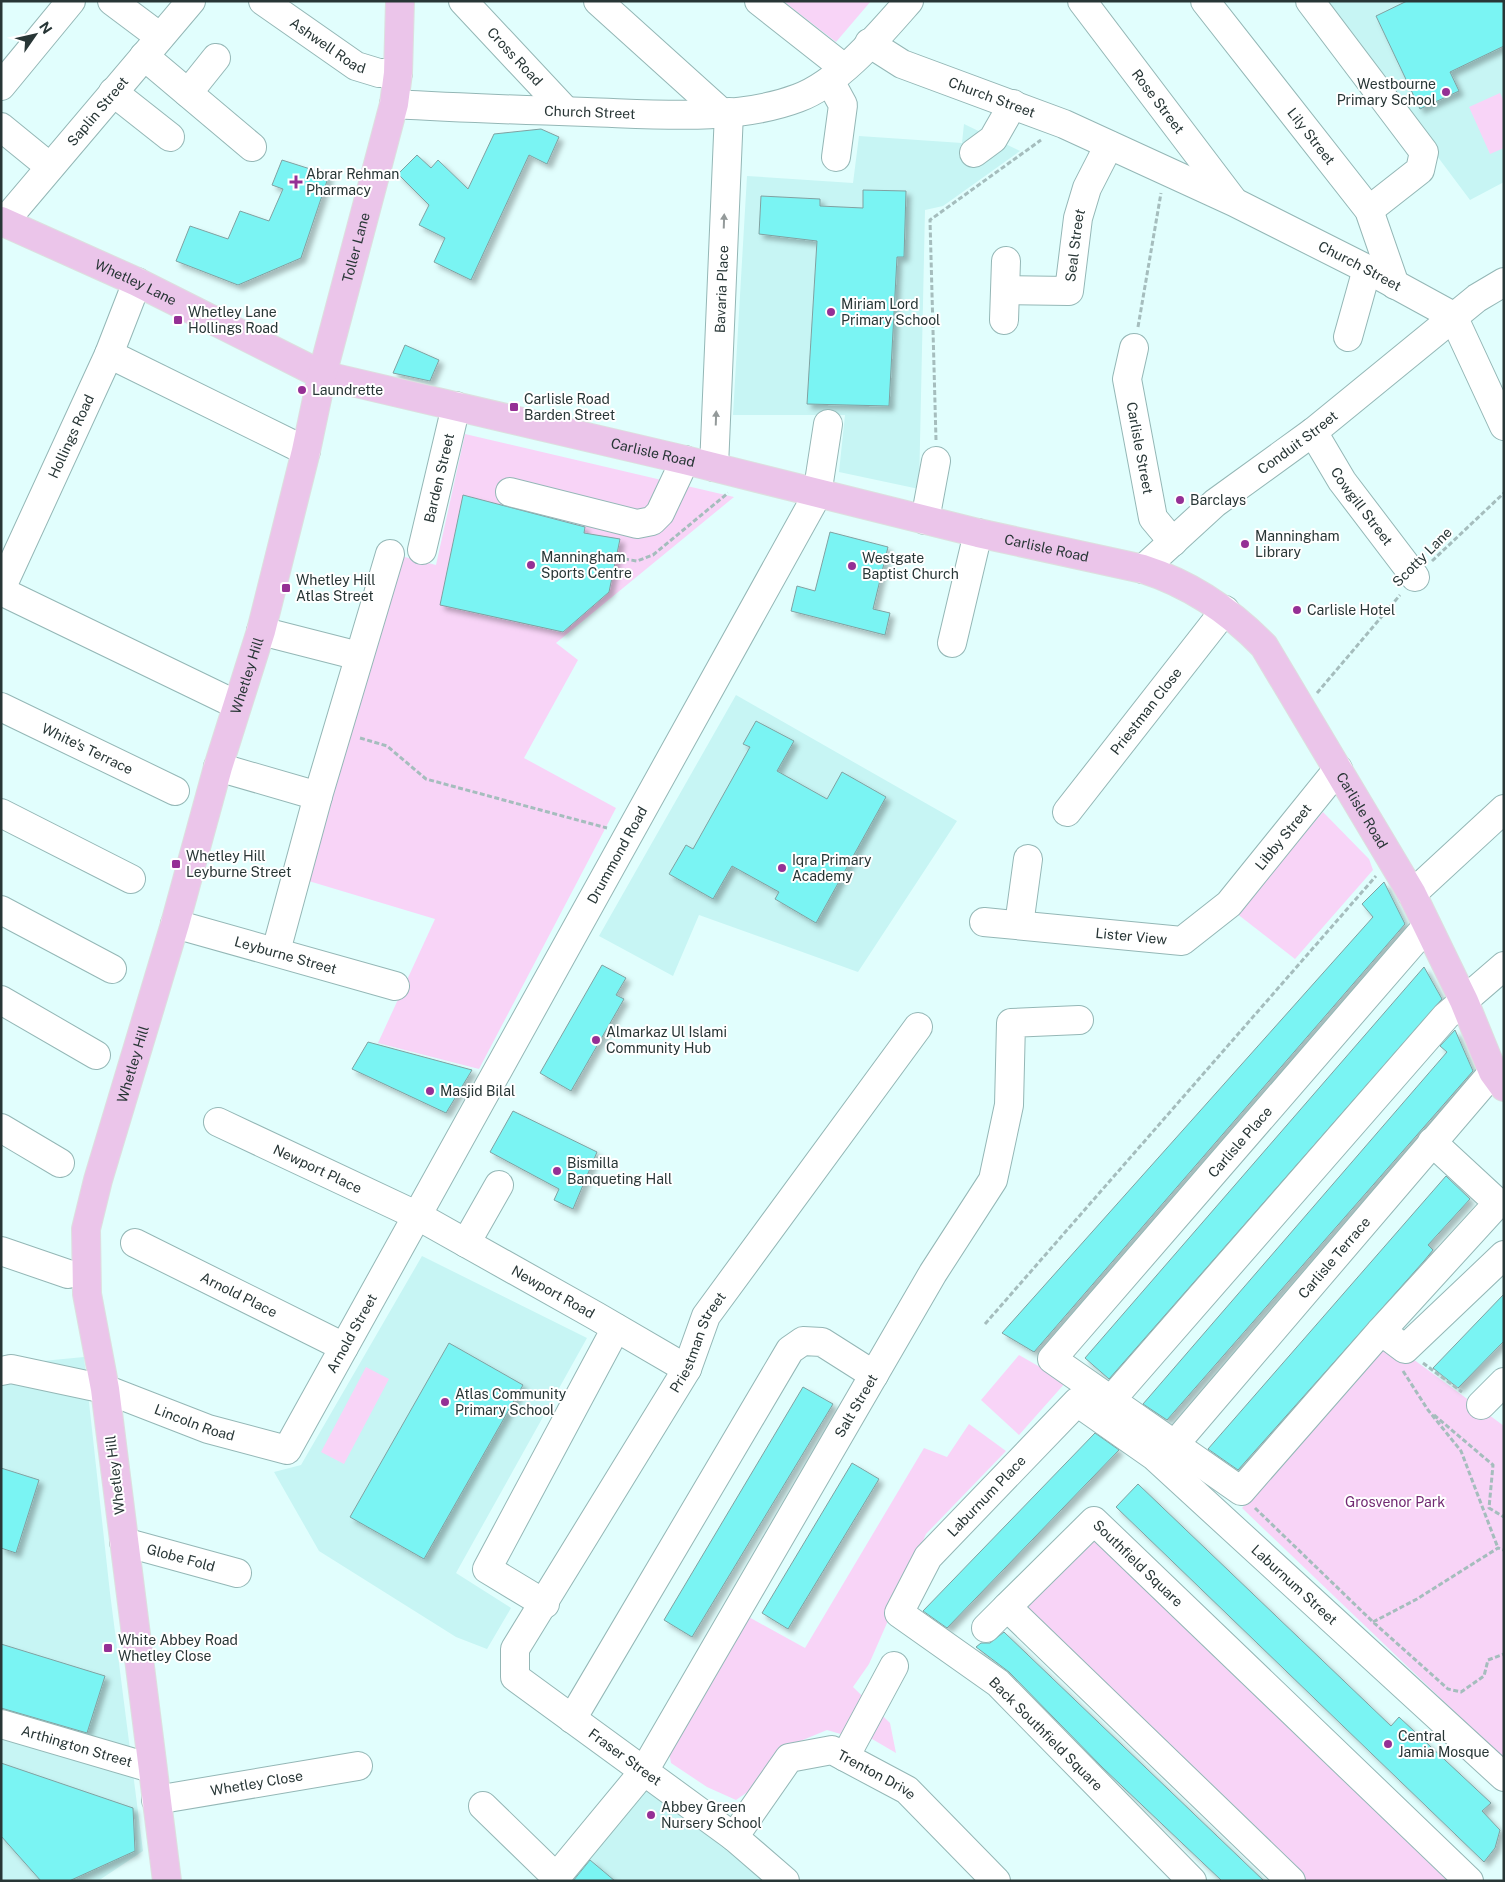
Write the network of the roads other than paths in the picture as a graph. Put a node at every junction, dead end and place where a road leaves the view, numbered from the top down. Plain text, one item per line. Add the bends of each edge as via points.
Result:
1 (71, 1) edge
2 (112, 1) edge
3 (191, 1) edge
4 (263, 1) edge
5 (400, 1) edge
6 (463, 1) edge
7 (598, 1) edge
8 (759, 1) edge
9 (909, 1) edge
10 (1082, 1) edge
11 (1205, 1) edge
12 (1310, 1) edge
13 (869, 43) junction
14 (152, 46) junction
15 (216, 58) dead end
16 (398, 73) junction
17 (837, 74) junction
18 (1, 86) edge
19 (113, 92) junction
20 (188, 93) junction
21 (394, 104) junction
22 (1012, 104) junction
23 (566, 111) junction
24 (725, 112) junction
25 (1, 127) edge
26 (170, 137) dead end
27 (1109, 145) junction
28 (252, 146) dead end
29 (974, 153) dead end
30 (836, 157) dead end
31 (50, 167) junction
32 (1234, 202) junction
33 (1369, 210) junction
34 (3, 221) edge
35 (1006, 262) dead end
36 (1367, 269) junction
37 (137, 282) junction
38 (1504, 282) edge
39 (1395, 284) junction
40 (1006, 290) junction
41 (1453, 316) junction
42 (1004, 320) dead end
43 (1348, 337) dead end
44 (1134, 348) road end
45 (109, 354) junction
46 (322, 375) junction
47 (456, 406) junction
48 (828, 424) dead end
49 (1504, 426) edge
50 (1313, 432) junction
51 (306, 451) junction
52 (685, 460) junction
53 (936, 461) road end
54 (727, 470) junction
55 (510, 492) dead end
56 (818, 495) junction
57 (925, 520) junction
58 (978, 533) junction
59 (1173, 542) junction
60 (422, 550) dead end
61 (390, 554) dead end
62 (1144, 568) junction
63 (1415, 577) road end
64 (1, 590) edge
65 (1225, 610) junction
66 (261, 631) junction
67 (952, 643) dead end
68 (359, 656) junction
69 (237, 705) junction
70 (1, 707) edge
71 (218, 767) junction
72 (1338, 769) junction
73 (175, 791) dead end
74 (318, 796) junction
75 (1504, 809) edge
76 (1067, 812) dead end
77 (1, 813) edge
78 (1028, 859) dead end
79 (131, 879) dead end
80 (1412, 894) junction
81 (1229, 904) joint
82 (1, 910) edge
83 (984, 922) dead end
84 (175, 924) junction
85 (1019, 925) junction
86 (1427, 926) junction
87 (276, 951) junction
88 (1504, 966) edge
89 (112, 969) dead end
90 (395, 986) dead end
91 (1, 1000) edge
92 (1464, 1002) junction
93 (1079, 1020) dead end
94 (918, 1027) dead end
95 (96, 1055) dead end
96 (1499, 1079) edge
97 (218, 1122) dead end
98 (1, 1128) edge
99 (1432, 1142) junction
100 (60, 1163) dead end
101 (499, 1186) dead end
102 (418, 1216) junction
103 (135, 1243) dead end
104 (466, 1243) junction
105 (1, 1251) edge
106 (1504, 1254) edge
107 (68, 1274) dead end
108 (616, 1328) junction
109 (1381, 1331) junction
110 (344, 1347) junction
111 (687, 1369) junction
112 (1, 1371) edge
113 (874, 1375) junction
114 (1504, 1382) edge
115 (105, 1389) junction
116 (1112, 1400) junction
117 (1078, 1402) joint
118 (1480, 1405) road end
119 (1175, 1444) junction
120 (286, 1450) joint
121 (124, 1542) junction
122 (237, 1573) dead end
123 (905, 1598) joint
124 (545, 1604) junction
125 (1007, 1607) junction
126 (986, 1628) dead end
127 (894, 1666) dead end
128 (515, 1677) joint
129 (572, 1719) junction
130 (1, 1724) edge
131 (845, 1757) junction
132 (358, 1766) dead end
133 (151, 1768) junction
134 (644, 1771) junction
135 (1504, 1777) edge
136 (156, 1800) junction
137 (483, 1806) dead end
138 (734, 1837) junction
139 (554, 1879) edge
140 (167, 1881) edge
141 (785, 1881) edge
142 (996, 1881) edge
143 (1192, 1881) edge
144 (1291, 1881) edge
145 (1469, 1881) edge

1 - 18 street
2 - 14 street
3 - 14 street, Saplin Street
4 - 16 street, Ashwell Road via 356,66 379,73
5 - 16 main road, Toller Lane
6 - 23 street, Cross Road
7 - 24 street
8 - 17 street
9 - 13 street
10 - 32 street, Rose Street
11 - 33 street, Lily Street
12 - 33 street via 1424,152 1420,170
13 - 17 street, Church Street
13 - 22 street, Church Street via 902,64
14 - 19 street, Saplin Street
14 - 20 street
15 - 20 street
16 - 21 main road, Toller Lane
17 - 24 street, Church Street via 800,98 769,107
17 - 30 street via 843,105
19 - 26 street
19 - 31 street, Saplin Street
20 - 28 street
21 - 23 street, Church Street
21 - 46 main road, Toller Lane
22 - 27 street, Church Street
22 - 29 street via 994,138
23 - 24 street, Church Street via 686,115
54 -> 24 street, Bavaria Place
25 - 31 street
27 - 32 street, Church Street
27 - 40 street, Seal Street via 1087,188 1078,218 1069,291
31 - 34 street, Saplin Street
32 - 36 street, Church Street
33 - 39 street, Lily Street
34 - 37 main road, Whetley Lane
35 - 40 street
36 - 39 street, Church Street
36 - 43 street
37 - 45 street, Hollings Road
37 - 46 main road, Whetley Lane
38 - 41 street, Conduit Street
39 - 41 street, Church Street
40 - 42 street
41 - 49 street
41 - 50 street, Conduit Street
44 - 59 street, Carlisle Street via 1128,380 1153,518
45 - 51 street
45 - 64 street, Hollings Road
46 - 47 main road, Carlisle Road
46 - 51 main road, Whetley Hill
47 - 52 main road, Carlisle Road
47 - 60 street, Barden Street
48 - 56 street
50 - 59 street, Conduit Street via 1215,503
50 - 63 street, Cowgill Street via 1342,481
51 - 66 main road, Whetley Hill
52 - 54 main road, Carlisle Road
52 - 55 street via 660,513 652,521 637,524
53 - 57 street
54 - 56 main road, Carlisle Road
56 - 57 main road, Carlisle Road
56 - 102 street, Drummond Road
57 - 58 main road, Carlisle Road
58 - 62 main road, Carlisle Road
58 - 67 street
59 - 62 street, Conduit Street
61 - 68 street
62 - 65 main road, Carlisle Road via 1164,575
64 - 69 street
65 - 72 main road, Carlisle Road via 1264,646
65 - 76 street, Priestman Close
66 - 68 street
66 - 69 main road, Whetley Hill
68 - 74 street
69 - 71 main road, Whetley Hill
70 - 73 street, White's Terrace
71 - 74 street
71 - 84 main road, Whetley Hill
72 - 80 main road, Carlisle Road
72 - 81 street, Libby Street
74 - 87 street
75 - 80 street
77 - 79 street
78 - 85 street
80 - 86 main road, Carlisle Road
81 - 85 street, Lister View via 1182,941
82 - 89 street
83 - 85 street, Lister View
84 - 87 street, Leyburne Street
84 - 115 main road, Whetley Hill via 86,1229 87,1294
86 - 92 main road, Carlisle Road
86 - 116 street, Carlisle Place via 1052,1359
87 - 90 street, Leyburne Street
88 - 92 street
91 - 95 street
92 - 96 main road, Carlisle Road
92 - 116 street via 1446,1016
93 - 113 street, Salt Street via 1011,1023 1009,1105 994,1180 933,1273
94 - 111 street, Priestman Street via 706,1316
96 - 99 street, Carlisle Terrace
97 - 102 street, Newport Place
98 - 100 street
99 - 109 street via 1498,1203
99 - 119 street, Carlisle Terrace
101 - 104 street
102 - 104 street, Newport Road
102 - 110 street, Arnold Street
103 - 110 street, Arnold Place
104 - 108 street, Newport Road
105 - 107 street
106 - 109 street via 1402,1356
108 - 111 street, Newport Road
108 - 124 street via 487,1569
109 - 119 street via 1241,1491
110 - 120 street, Arnold Street
111 - 124 street, Priestman Street
112 - 115 street, Lincoln Road via 11,1369
113 - 129 street via 822,1342 803,1341 790,1350
113 - 134 street, Salt Street
114 - 118 street
115 - 120 street, Lincoln Road via 208,1429
115 - 121 main road, Whetley Hill
116 - 119 street
117 - 123 street, Laburnum Place via 928,1557
117 - 135 street, Laburnum Street via 1154,1456
121 - 122 street, Globe Fold
121 - 133 main road, Whetley Hill
123 - 143 street, Back Southfield Square via 899,1613 998,1683
124 - 128 street, Priestman Street via 515,1649
125 - 126 street
125 - 144 street
125 - 145 street, Southfield Square via 1094,1520
127 - 131 street
128 - 129 street, Fraser Street
129 - 134 street, Fraser Street
130 - 133 street, Arthington Street
131 - 138 street, Trenton Drive via 832,1750 790,1758
131 - 142 street, Trenton Drive via 907,1790
132 - 136 street, Whetley Close
133 - 136 main road, Whetley Hill
134 - 138 street, Fraser Street
134 - 139 street, Salt Street
136 - 140 main road, Whetley Hill
137 - 139 street
138 - 141 street, Fraser Street

